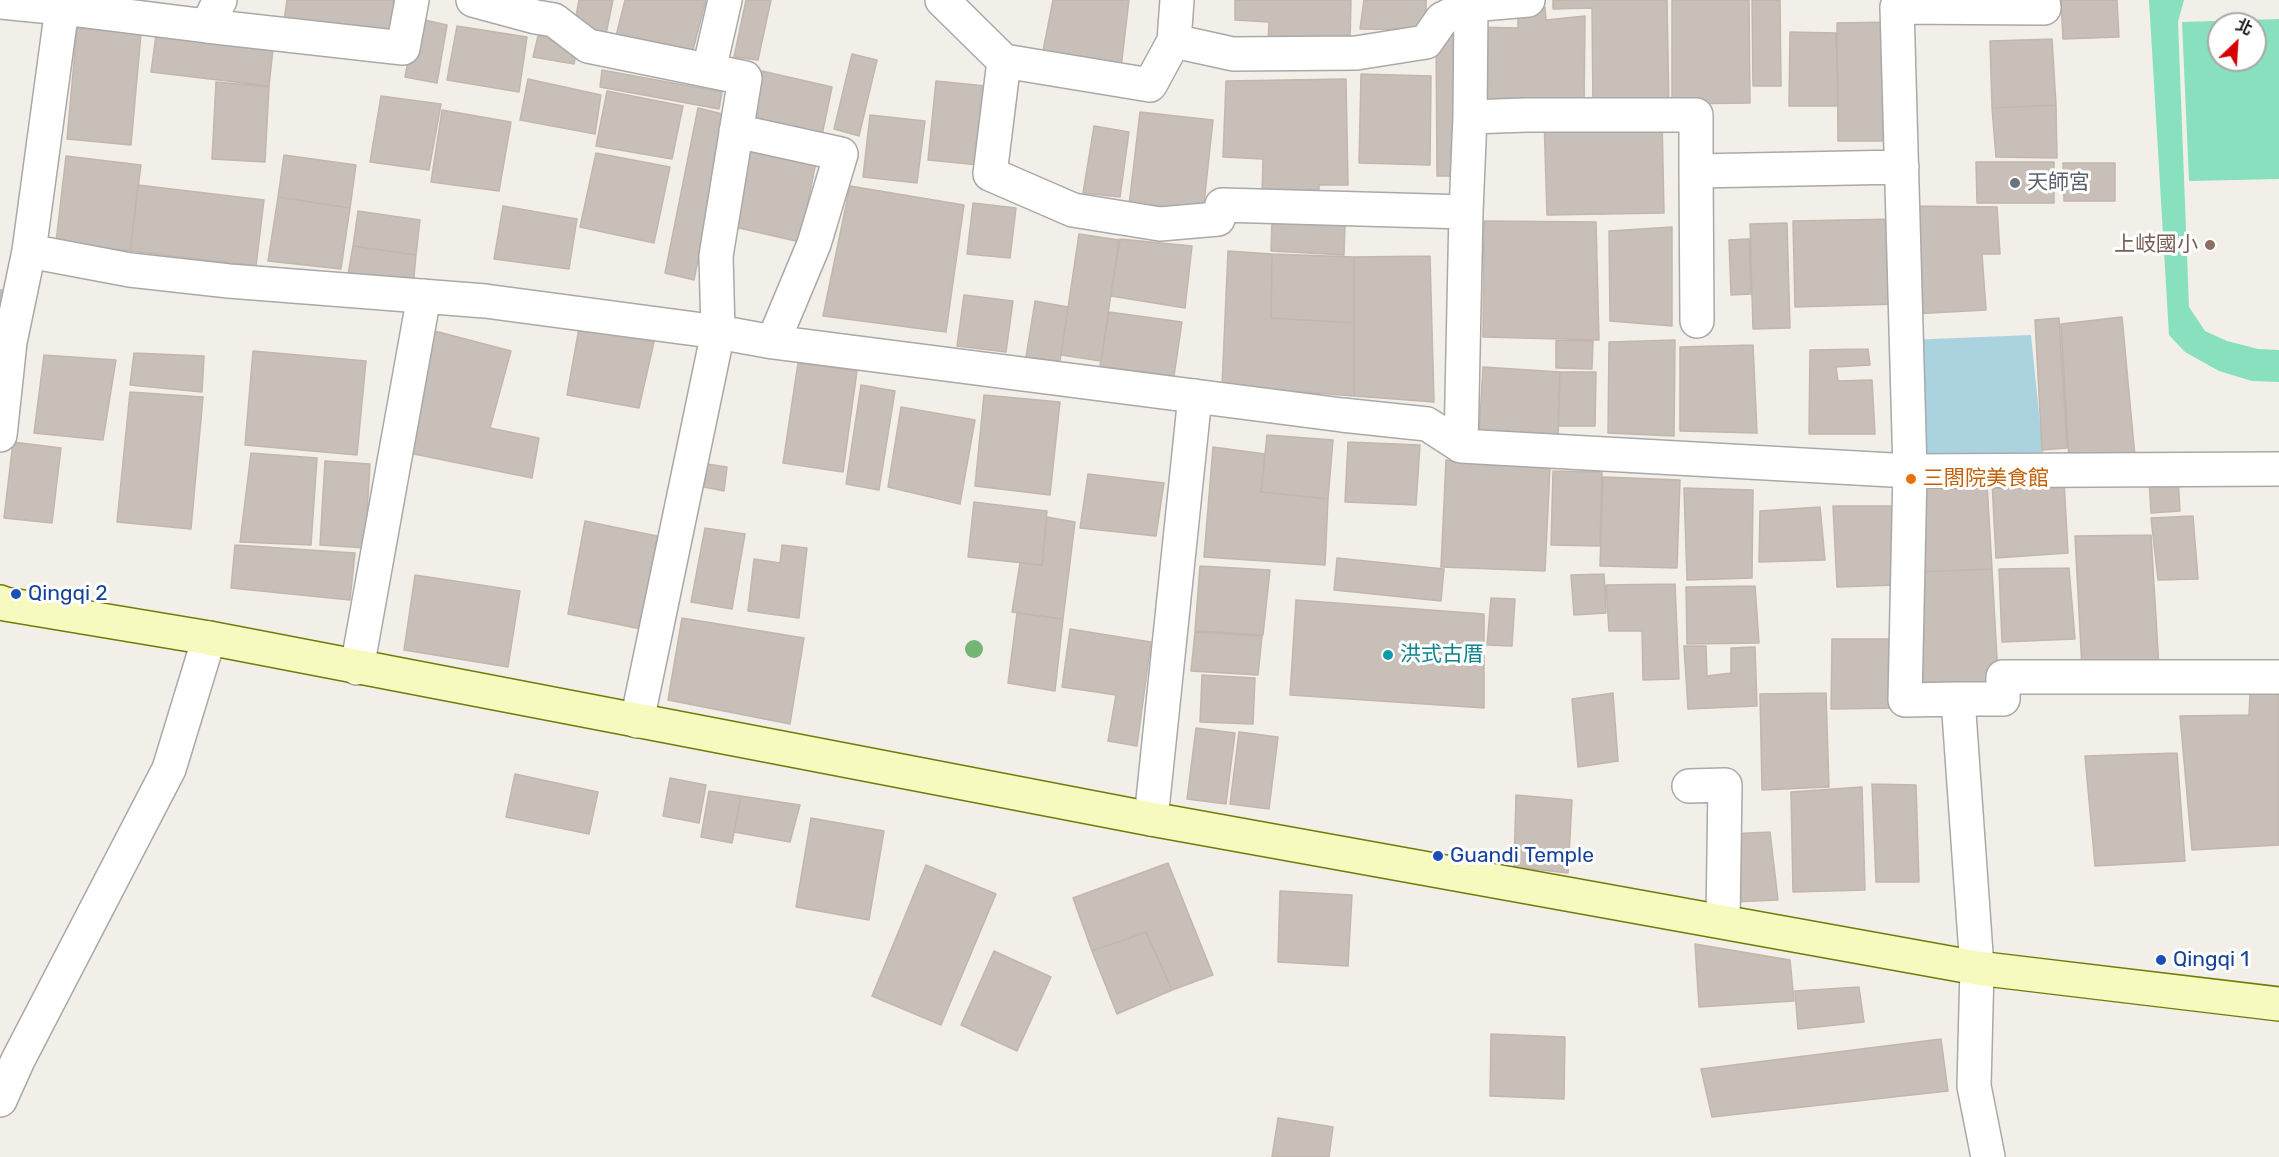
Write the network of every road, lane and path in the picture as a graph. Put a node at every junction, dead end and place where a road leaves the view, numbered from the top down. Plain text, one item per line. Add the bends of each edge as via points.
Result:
1 (412, 0) edge
2 (472, 0) edge
3 (725, 0) edge
4 (942, 0) edge
5 (1177, 0) edge
6 (1528, 0) edge
7 (2043, 0) edge
8 (0, 2) edge
9 (1471, 5) junction
10 (62, 8) junction
11 (556, 10) edge
12 (214, 13) edge
13 (1174, 41) junction
14 (1004, 61) junction
15 (709, 70) junction
16 (1470, 117) junction
17 (736, 131) junction
18 (1902, 166) junction
19 (1696, 171) junction
20 (1466, 212) junction
21 (29, 251) junction
22 (424, 296) junction
23 (1697, 321) dead end
24 (718, 332) junction
25 (772, 342) junction
26 (1195, 396) junction
27 (0, 435) edge
28 (1461, 446) junction
29 (2279, 469) edge
30 (1910, 471) junction
31 (0, 602) edge
32 (209, 639) junction
33 (357, 668) junction
34 (2279, 677) edge
35 (1958, 699) junction
36 (637, 721) junction
37 (1689, 786) dead end
38 (1151, 819) junction
39 (1722, 920) junction
40 (1977, 968) junction
41 (2279, 1004) edge
42 (0, 1100) edge
43 (1988, 1157) edge

1 - 12 street via 403,48
2 - 11 street via 536,17
3 - 15 street
4 - 14 street
5 - 13 street
6 - 9 street
7 - 18 street via 2044,8 1897,7
8 - 10 street
9 - 13 street via 1442,19 1426,42 1356,53 1233,54
9 - 16 street
10 - 12 street
10 - 21 street
11 - 15 street via 588,46
13 - 14 street via 1150,85
14 - 20 street via 990,174 1073,210 1160,224 1218,219 1222,205
15 - 17 street via 745,78
16 - 19 street via 1696,115
16 - 20 street
17 - 24 street via 716,256
17 - 25 street via 841,154 814,244
18 - 19 street
18 - 30 street
19 - 23 street
20 - 28 street
21 - 22 street via 130,270
21 - 27 street via 10,342
22 - 24 street
22 - 33 street
24 - 25 street
24 - 36 street
25 - 26 street
26 - 28 street via 1427,424
26 - 38 street
28 - 30 street
29 - 30 street
30 - 35 street via 1905,700
31 - 32 main road
32 - 33 main road
32 - 42 street via 169,769
33 - 36 main road
34 - 35 street via 2003,677 2003,699
35 - 40 street
36 - 38 main road
37 - 39 street via 1725,785
38 - 39 main road
39 - 40 main road
40 - 41 main road
40 - 43 street via 1974,1086

